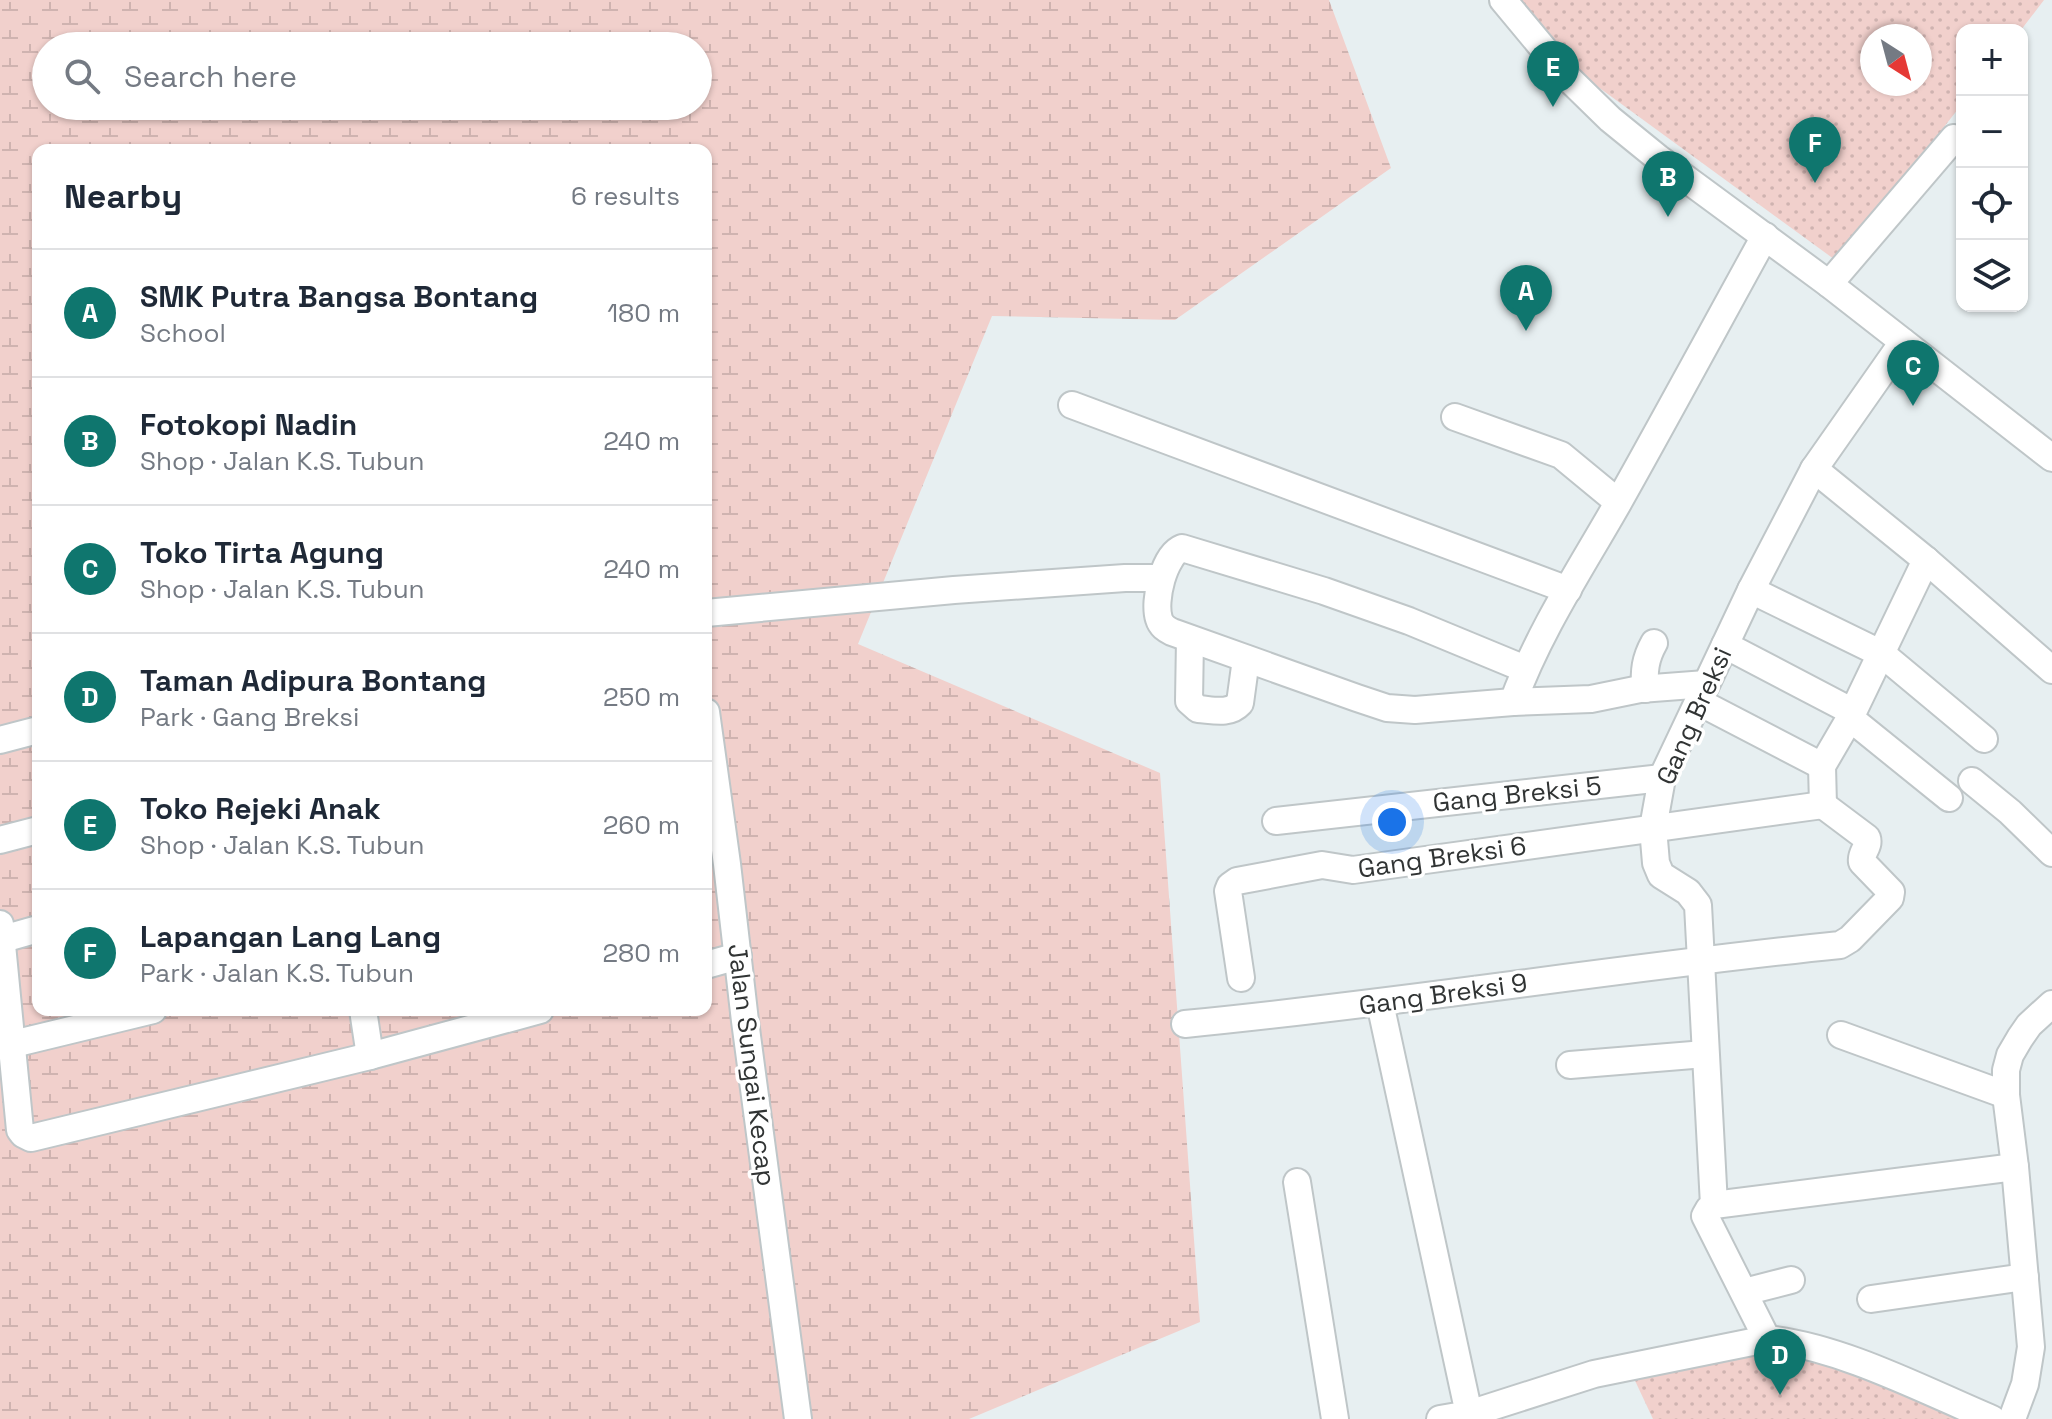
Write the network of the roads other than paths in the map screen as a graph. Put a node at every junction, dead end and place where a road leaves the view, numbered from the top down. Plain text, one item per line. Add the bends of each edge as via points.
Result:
1 (1503, 0) edge
2 (1954, 138) dead end
3 (1765, 236) junction
4 (1829, 284) junction
5 (1903, 342) junction
6 (1072, 405) dead end
7 (1455, 417) dead end
8 (2052, 458) edge
9 (1814, 469) junction
10 (1618, 502) junction
11 (1926, 560) junction
12 (1161, 578) junction
13 (1568, 590) junction
14 (1751, 590) junction
15 (712, 612) edge
16 (1190, 639) junction
17 (1654, 643) dead end
18 (1725, 645) junction
19 (1882, 654) junction
20 (1246, 659) junction
21 (1525, 669) junction
22 (2052, 670) edge
23 (1645, 689) junction
24 (1702, 693) junction
25 (1513, 702) junction
26 (1852, 715) junction
27 (32, 732) edge
28 (1984, 739) dead end
29 (0, 740) edge
30 (1822, 766) junction
31 (1662, 778) junction
32 (1972, 781) dead end
33 (1949, 798) dead end
34 (712, 801) edge
35 (1823, 805) junction
36 (1276, 821) dead end
37 (1653, 828) junction
38 (32, 832) edge
39 (0, 840) edge
40 (2052, 853) edge
41 (716, 867) edge
42 (32, 929) edge
43 (1, 932) edge
44 (738, 956) junction
45 (1702, 959) junction
46 (712, 963) edge
47 (1241, 978) dead end
48 (1380, 1003) junction
49 (2051, 1007) edge
50 (128, 1016) edge
51 (364, 1016) edge
52 (518, 1016) edge
53 (1185, 1024) dead end
54 (1841, 1035) dead end
55 (13, 1044) junction
56 (1705, 1054) junction
57 (370, 1056) junction
58 (1570, 1065) dead end
59 (2006, 1095) junction
60 (2015, 1167) junction
61 (1297, 1182) dead end
62 (1714, 1205) junction
63 (2025, 1277) junction
64 (1791, 1280) dead end
65 (1744, 1292) junction
66 (1871, 1299) dead end
67 (1767, 1339) junction
68 (1469, 1414) junction
69 (798, 1419) edge
70 (1335, 1419) edge
71 (1440, 1419) edge
72 (1992, 1419) edge
73 (2012, 1419) edge

1 - 3 street via 1610,119
2 - 4 street
3 - 4 street
3 - 10 street
4 - 5 street
5 - 8 street
5 - 9 street, Gang Breksi
6 - 13 street
7 - 10 street via 1561,455
9 - 11 street
9 - 14 street, Gang Breksi
10 - 13 street
11 - 19 street
11 - 22 street
12 - 15 street
12 - 16 street via 1159,620
12 - 21 street via 1174,552 1182,548 1324,591
13 - 21 street
14 - 18 street, Gang Breksi
14 - 19 street
16 - 20 street
16 - 20 street via 1189,701 1198,709 1230,711 1240,703
17 - 23 street via 1644,668
18 - 24 street, Gang Breksi
18 - 26 street
19 - 26 street
19 - 28 street
20 - 25 street via 1387,708
21 - 25 street
23 - 24 street
23 - 25 street via 1591,699
24 - 30 street
24 - 31 street, Gang Breksi
26 - 30 street
26 - 33 street
27 - 29 street
30 - 35 street
31 - 36 street, Gang Breksi 5
31 - 37 street, Gang Breksi
32 - 40 street
34 - 41 street, Jalan Sungai Kecap
35 - 37 street
35 - 45 street, Gang Breksi 9 via 1867,838 1862,862 1891,892 1890,898 1840,945
37 - 45 street, Gang Breksi via 1661,875 1698,905
37 - 47 street, Gang Breksi 6 via 1353,870 1322,865 1237,881 1228,891
38 - 39 street
41 - 44 street, Jalan Sungai Kecap
42 - 43 street
43 - 55 street
44 - 46 street
44 - 69 street, Jalan Sungai Kecap
45 - 48 street, Gang Breksi 9
45 - 56 street, Gang Breksi
48 - 53 street, Gang Breksi 9
48 - 68 street
49 - 59 street via 2029,1025 2010,1055
50 - 55 street
51 - 57 street
52 - 57 street
54 - 59 street
55 - 57 street via 20,1130 31,1138
56 - 58 street
56 - 62 street, Gang Breksi
59 - 60 street
60 - 62 street
60 - 63 street
61 - 70 street
62 - 65 street, Gang Breksi via 1706,1220
63 - 66 street
63 - 73 street via 2031,1347
64 - 65 street
65 - 67 street, Gang Breksi
67 - 68 street via 1594,1374
67 - 72 street via 1857,1363
68 - 71 street

